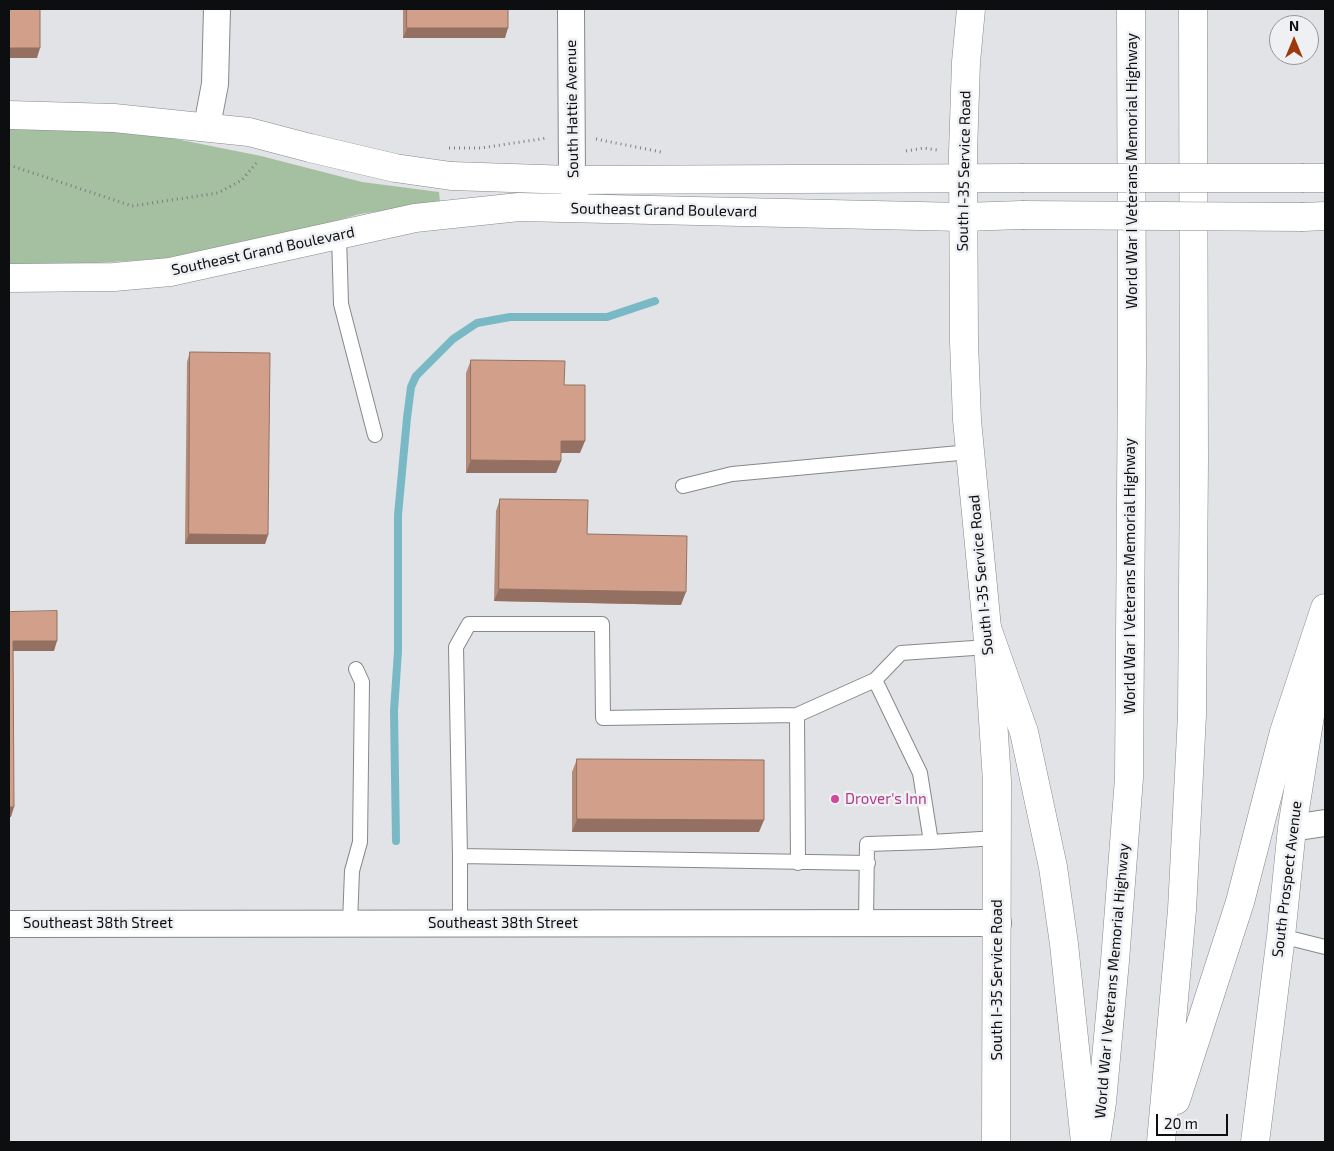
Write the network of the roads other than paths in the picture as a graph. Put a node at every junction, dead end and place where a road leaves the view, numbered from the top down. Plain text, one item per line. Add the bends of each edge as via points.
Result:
1 (217, 9) edge
2 (571, 9) edge
3 (971, 9) edge
4 (1131, 9) edge
5 (1193, 9) edge
6 (9, 115) edge
7 (206, 126) junction
8 (963, 177) junction
9 (1315, 178) edge
10 (572, 180) junction
11 (578, 208) junction
12 (963, 217) junction
13 (1314, 217) edge
14 (338, 235) junction
15 (9, 278) edge
16 (375, 435) dead end
17 (970, 452) junction
18 (683, 486) dead end
19 (1325, 608) edge
20 (1325, 617) edge
21 (988, 638) junction
22 (356, 669) dead end
23 (875, 680) junction
24 (797, 715) junction
25 (1325, 823) edge
26 (1292, 828) junction
27 (997, 838) junction
28 (931, 842) junction
29 (460, 856) junction
30 (798, 863) junction
31 (868, 863) junction
32 (350, 923) junction
33 (460, 923) junction
34 (866, 923) junction
35 (998, 923) junction
36 (9, 924) edge
37 (1281, 936) junction
38 (1325, 946) edge
39 (996, 1142) edge
40 (1086, 1142) edge
41 (1096, 1142) edge
42 (1162, 1142) edge
43 (1255, 1142) edge

1 - 7 street via 215,84
2 - 10 street, South Hattie Avenue
3 - 8 main road, South I-35 Service Road
4 - 41 main road, World War I Veterans Memorial Highway via 1129,778 1116,961
5 - 42 main road via 1192,715 1182,910
6 - 7 main road, Southeast Grand Boulevard via 114,118
7 - 10 main road, Southeast Grand Boulevard via 249,132 395,168 442,175
8 - 9 main road, Southeast Grand Boulevard, bridge
8 - 10 main road, Southeast Grand Boulevard
8 - 12 main road, South I-35 Service Road
10 - 11 street, South Hattie Avenue
11 - 12 main road, Southeast Grand Boulevard
11 - 14 main road, Southeast Grand Boulevard via 519,207 414,218
12 - 13 main road, Southeast Grand Boulevard, bridge
12 - 17 main road, South I-35 Service Road
14 - 15 main road, Southeast Grand Boulevard via 170,272 114,277
14 - 16 lane via 341,304
17 - 18 lane via 732,474
17 - 21 main road, South I-35 Service Road
19 - 42 main road via 1284,732 1240,902
20 - 26 main road, South Prospect Avenue
21 - 23 lane via 901,653
21 - 27 main road, South I-35 Service Road via 997,781
21 - 40 main road via 1024,732 1053,867
22 - 32 lane via 362,682 360,842 352,871
23 - 24 lane
23 - 28 lane via 920,773
24 - 29 lane via 603,718 602,624 469,624 456,648
24 - 30 lane
25 - 26 street
26 - 37 main road, South Prospect Avenue
27 - 28 lane
27 - 35 main road, South I-35 Service Road
28 - 31 lane via 867,844
29 - 30 lane
29 - 33 lane
30 - 31 lane
31 - 34 lane
32 - 33 street, Southeast 38th Street
32 - 36 street, Southeast 38th Street
33 - 34 street, Southeast 38th Street
34 - 35 street, Southeast 38th Street
35 - 39 main road, South I-35 Service Road
37 - 38 lane
37 - 43 main road, South Prospect Avenue

